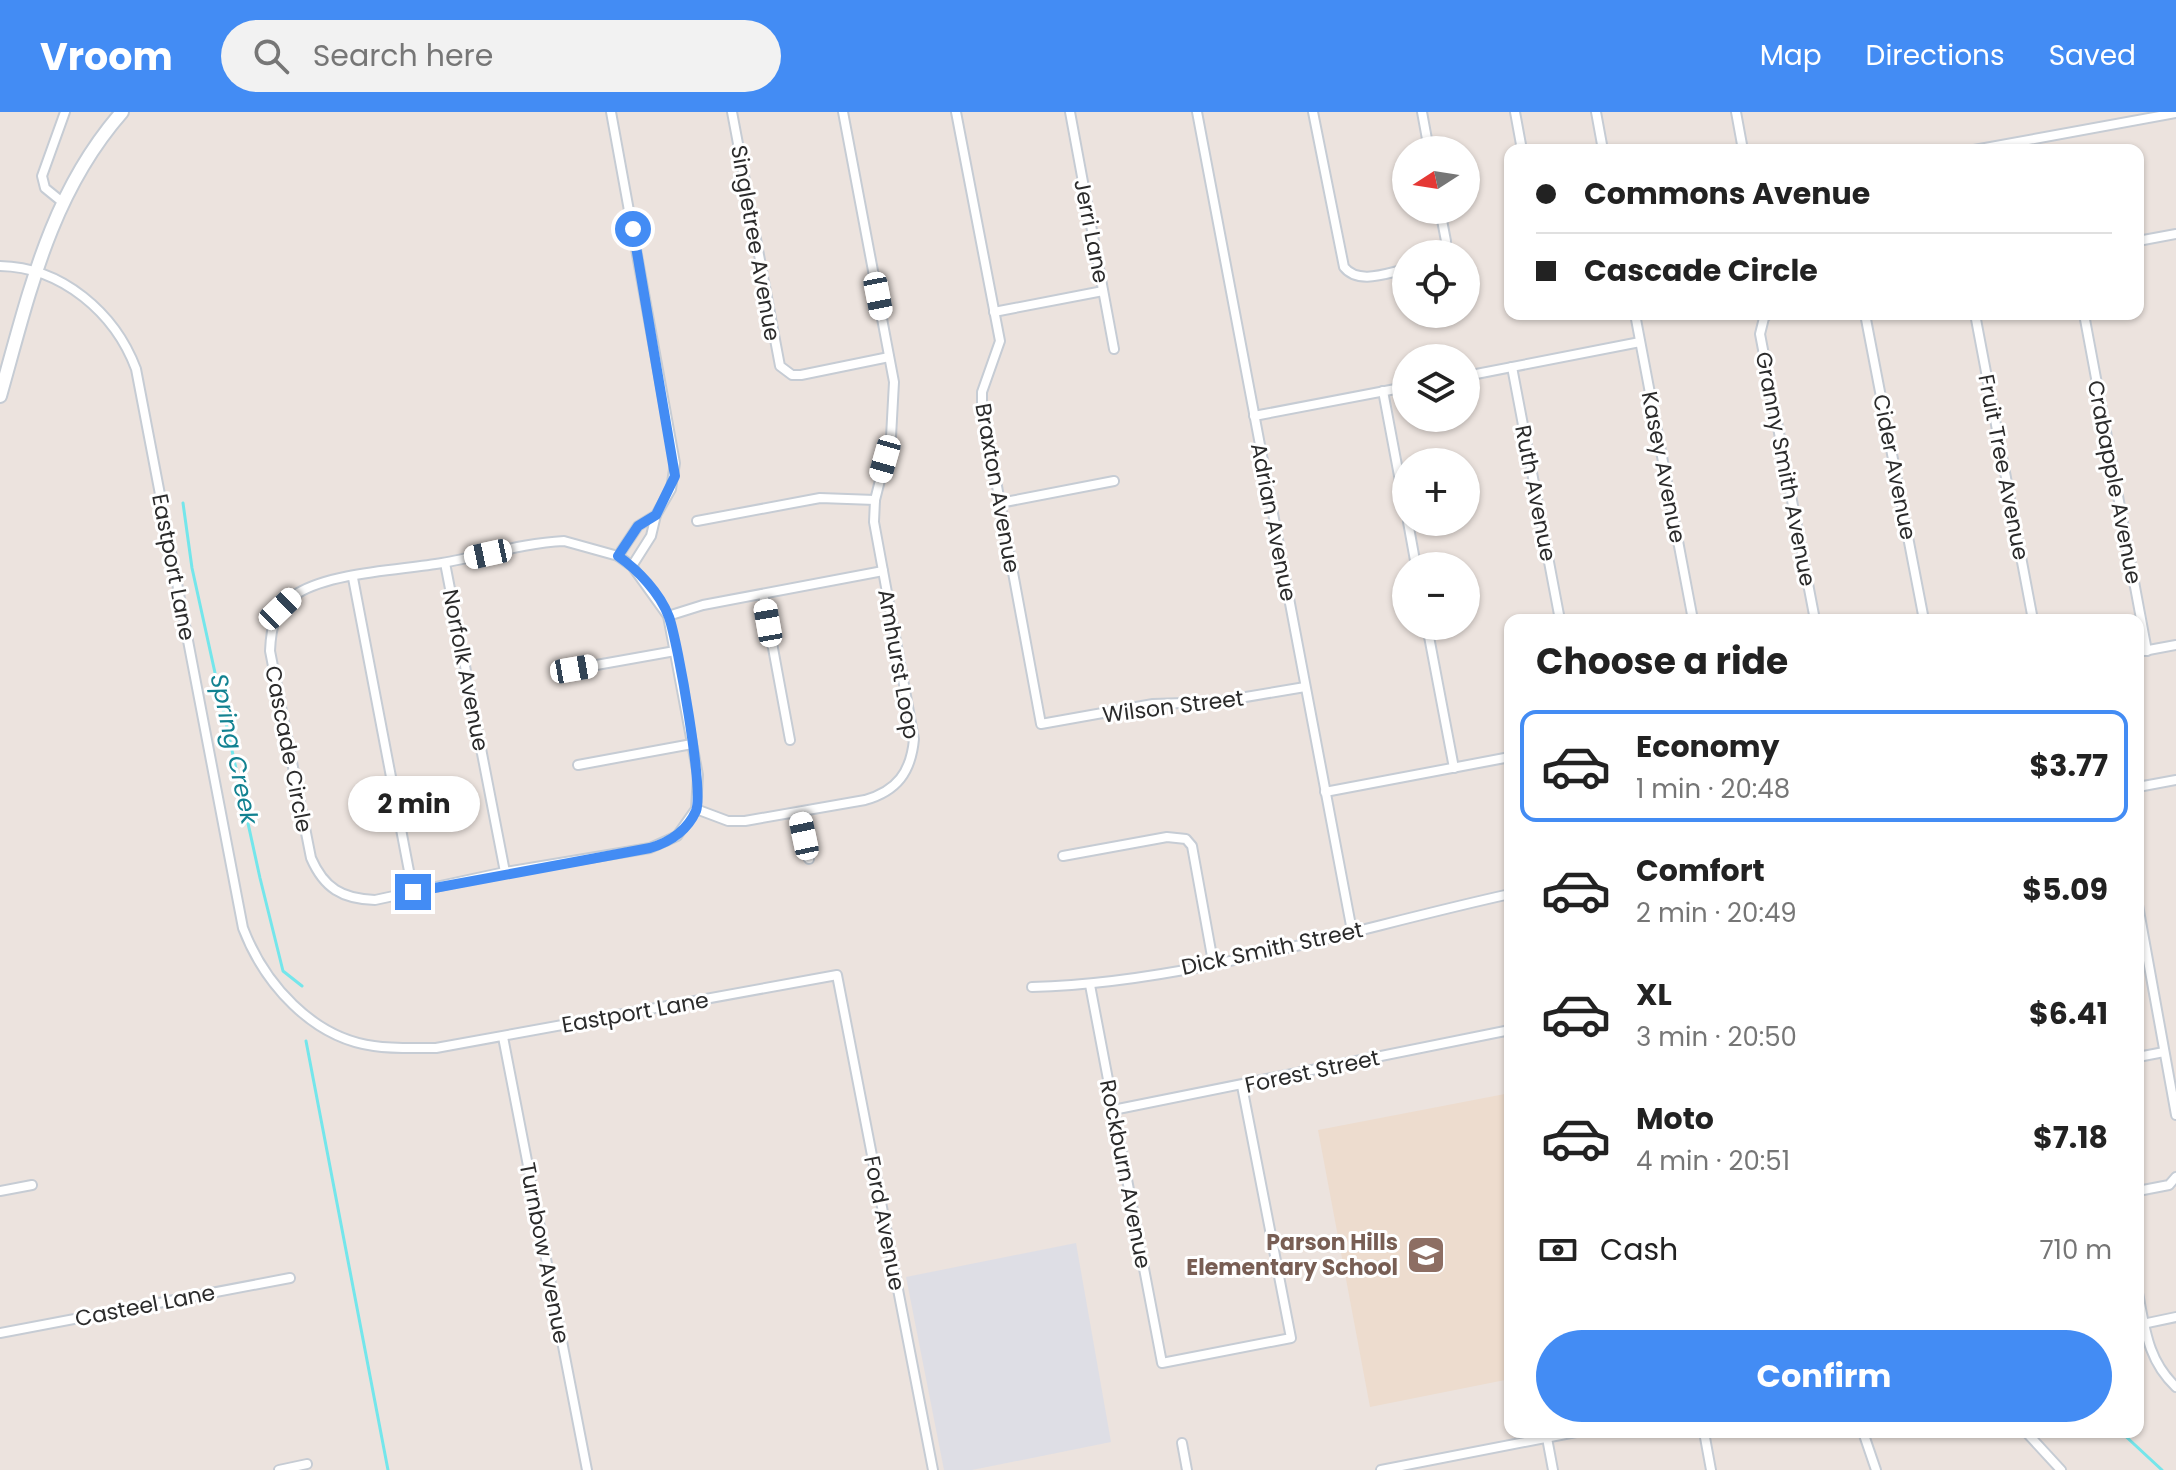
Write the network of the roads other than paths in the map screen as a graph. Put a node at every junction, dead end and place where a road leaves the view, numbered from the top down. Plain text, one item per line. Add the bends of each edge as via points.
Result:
1 (65, 112) edge
2 (122, 112) edge
3 (611, 112) edge
4 (732, 112) edge
5 (843, 112) edge
6 (956, 112) edge
7 (1070, 112) edge
8 (1197, 112) edge
9 (1313, 112) edge
10 (1422, 112) edge
11 (1515, 112) edge
12 (1596, 112) edge
13 (1736, 112) edge
14 (2176, 113) edge
15 (1426, 136) edge
16 (1521, 144) edge
17 (1602, 144) edge
18 (1742, 144) edge
19 (2007, 144) edge
20 (61, 201) junction
21 (2176, 234) edge
22 (2144, 240) edge
23 (0, 266) edge
24 (1392, 272) edge
25 (33, 273) junction
26 (1103, 291) junction
27 (994, 312) junction
28 (1636, 320) edge
29 (1765, 320) edge
30 (1866, 320) edge
31 (1976, 320) edge
32 (2085, 320) edge
33 (1640, 342) junction
34 (1114, 349) dead end
35 (889, 357) junction
36 (1512, 367) junction
37 (1480, 373) edge
38 (1392, 389) edge
39 (1383, 391) junction
40 (0, 396) edge
41 (1254, 416) junction
42 (1394, 448) edge
43 (1114, 481) dead end
44 (875, 500) junction
45 (1000, 503) junction
46 (656, 515) junction
47 (697, 521) dead end
48 (618, 556) junction
49 (445, 563) junction
50 (632, 566) junction
51 (883, 571) junction
52 (353, 578) junction
53 (763, 594) junction
54 (1559, 614) edge
55 (1692, 614) edge
56 (1814, 614) edge
57 (1923, 614) edge
58 (2032, 614) edge
59 (2136, 614) edge
60 (668, 616) junction
61 (1430, 640) edge
62 (2176, 645) edge
63 (675, 651) junction
64 (2144, 651) edge
65 (574, 669) dead end
66 (1305, 687) junction
67 (1041, 724) joint
68 (790, 740) dead end
69 (692, 744) junction
70 (1504, 758) edge
71 (578, 765) dead end
72 (1454, 768) junction
73 (2176, 780) edge
74 (2144, 786) edge
75 (1325, 792) junction
76 (696, 809) junction
77 (799, 812) junction
78 (1063, 856) dead end
79 (809, 859) dead end
80 (505, 872) junction
81 (413, 892) junction
82 (1504, 895) edge
83 (1352, 931) junction
84 (2144, 951) edge
85 (1213, 962) junction
86 (837, 975) joint
87 (1090, 985) junction
88 (1032, 987) dead end
89 (1504, 1031) edge
90 (503, 1037) junction
91 (2164, 1052) junction
92 (2144, 1056) edge
93 (1242, 1086) junction
94 (1113, 1110) junction
95 (2176, 1115) edge
96 (2176, 1177) edge
97 (32, 1185) dead end
98 (2144, 1190) edge
99 (0, 1191) edge
100 (290, 1278) dead end
101 (2176, 1317) edge
102 (2144, 1323) edge
103 (2144, 1332) edge
104 (0, 1333) edge
105 (2176, 1387) edge
106 (1547, 1438) joint
107 (1705, 1438) edge
108 (1865, 1438) edge
109 (2032, 1438) edge
110 (1182, 1443) dead end
111 (307, 1464) dead end
112 (279, 1470) edge
113 (587, 1470) edge
114 (933, 1470) edge
115 (1187, 1470) edge
116 (1381, 1470) edge
117 (1553, 1470) edge
118 (1711, 1470) edge
119 (1876, 1470) edge
120 (2061, 1470) edge

1 - 20 street via 42,176 45,188
2 - 20 main road
3 - 46 street via 675,463 671,489
4 - 35 street, Singletree Avenue via 777,359 785,372 801,375
5 - 35 street, Amhurst Loop
6 - 27 street, Braxton Avenue
7 - 26 street, Jerri Lane
8 - 41 street, Adrian Avenue
9 - 24 street via 1344,267 1363,277
10 - 15 street
11 - 16 street
12 - 17 street
13 - 18 street
14 - 19 street
20 - 25 main road
21 - 22 street
23 - 25 street, Eastport Lane
25 - 40 main road
25 - 90 street, Eastport Lane via 79,292 102,311 125,341 136,369 243,928 265,975 295,1007 371,1046 436,1048
26 - 27 street
26 - 34 street, Jerri Lane
27 - 45 street, Braxton Avenue via 1000,341 982,405
28 - 33 street, Kasey Avenue
29 - 56 street, Granny Smith Avenue via 1760,334
30 - 57 street, Cider Avenue
31 - 58 street, Fruit Tree Avenue
32 - 59 street, Crabapple Avenue
33 - 36 street
33 - 55 street, Kasey Avenue
35 - 44 street, Amhurst Loop via 894,416
36 - 37 street
36 - 54 street, Ruth Avenue
38 - 39 street
39 - 41 street
39 - 42 street
41 - 66 street, Adrian Avenue
43 - 45 street
44 - 47 street via 820,498
44 - 51 street, Amhurst Loop
45 - 67 street, Braxton Avenue
46 - 48 street via 638,526
46 - 50 street via 651,536
48 - 49 street, Cascade Circle via 590,546 551,542
48 - 50 street, Cascade Circle
49 - 52 street, Cascade Circle
49 - 80 street, Norfolk Avenue
50 - 60 street, Cascade Circle
51 - 53 street, Amhurst Loop
51 - 77 street, Amhurst Loop via 914,739 909,766 902,779 879,796
52 - 81 street
52 - 81 street, Cascade Circle via 316,584 295,594 271,628 270,651 319,876 353,899
53 - 60 street, Amhurst Loop
53 - 68 street
60 - 63 street, Cascade Circle
61 - 72 street
62 - 64 street
63 - 65 street
63 - 69 street, Cascade Circle
66 - 67 street, Wilson Street via 1216,702 1153,704
66 - 75 street, Adrian Avenue
69 - 71 street
69 - 76 street, Cascade Circle via 699,792
70 - 72 street
72 - 75 street
73 - 74 street
75 - 83 street, Adrian Avenue
76 - 77 street, Amhurst Loop via 728,821
76 - 80 street, Cascade Circle via 688,824 665,843
77 - 79 street
78 - 85 street via 1167,837 1186,839 1192,846
80 - 81 street, Cascade Circle
82 - 83 street, Dick Smith Street
83 - 85 street, Dick Smith Street
84 - 91 street
85 - 87 street, Dick Smith Street
86 - 90 street, Eastport Lane
86 - 114 street, Ford Avenue
87 - 88 street, Dick Smith Street
87 - 94 street, Rockburn Avenue
89 - 93 street, Forest Street
90 - 113 street, Turnbow Avenue
91 - 92 street
91 - 95 street
93 - 94 street, Forest Street
93 - 94 street, Rockburn Avenue via 1291,1338 1162,1363
96 - 98 street via 2169,1185
97 - 99 street
100 - 104 street, Casteel Lane
101 - 102 street
103 - 105 street via 2156,1364
106 - 116 street
106 - 117 street
107 - 118 street
108 - 119 street
109 - 120 street
110 - 115 street
111 - 112 street

